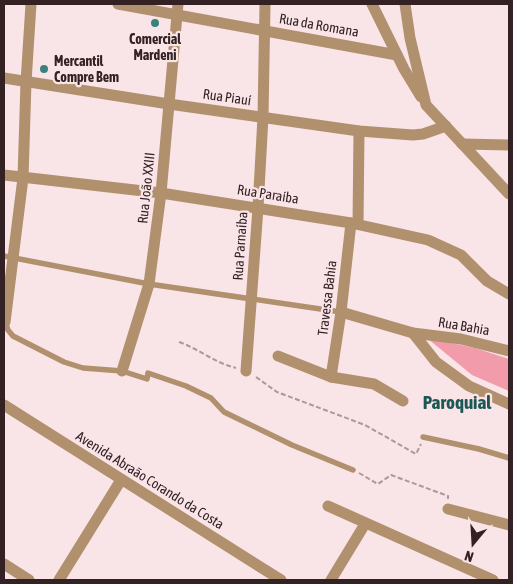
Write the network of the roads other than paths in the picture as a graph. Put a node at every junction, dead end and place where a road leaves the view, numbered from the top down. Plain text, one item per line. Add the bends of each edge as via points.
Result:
1 (31, 4) edge
2 (118, 4) edge
3 (265, 4) edge
4 (372, 4) edge
5 (405, 4) edge
6 (178, 9) edge
7 (264, 31) junction
8 (396, 55) junction
9 (4, 78) edge
10 (26, 82) junction
11 (169, 104) junction
12 (426, 105) junction
13 (263, 117) junction
14 (446, 126) junction
15 (359, 131) junction
16 (509, 142) edge
17 (462, 144) junction
18 (4, 175) edge
19 (23, 178) junction
20 (161, 193) junction
21 (509, 194) edge
22 (258, 208) junction
23 (355, 223) junction
24 (8, 257) edge
25 (149, 284) junction
26 (509, 294) edge
27 (252, 299) junction
28 (341, 312) junction
29 (5, 322) joint
30 (413, 332) junction
31 (509, 351) edge
32 (278, 356) dead end
33 (122, 371) junction
34 (246, 371) road end
35 (331, 377) junction
36 (403, 401) dead end
37 (509, 404) edge
38 (4, 405) edge
39 (423, 437) road end
40 (509, 458) edge
41 (353, 470) road end
42 (121, 480) junction
43 (328, 506) dead end
44 (448, 509) road end
45 (365, 524) junction
46 (509, 525) edge
47 (4, 564) edge
48 (29, 580) edge
49 (59, 580) edge
50 (281, 580) edge
51 (330, 580) edge
52 (493, 580) edge

1 - 10 street
2 - 6 street, Rua da Romana
3 - 7 street, Rua Parnaíba
4 - 8 street
5 - 12 street
6 - 7 street, Rua da Romana
6 - 11 street, Rua João XXIII
7 - 8 street, Rua da Romana
7 - 13 street, Rua Parnaíba
8 - 12 street
9 - 10 street, Rua Piauí
10 - 11 street, Rua Piauí
10 - 19 street
11 - 13 street, Rua Piauí
11 - 20 street, Rua João XXIII
12 - 14 street
13 - 15 street, Rua Piauí
13 - 22 street, Rua Parnaíba
14 - 15 street, Rua Piauí via 413,135
14 - 17 street
15 - 23 street, Travessa Bahia
16 - 17 street
17 - 21 street
18 - 19 street, Rua Paraíba
19 - 20 street, Rua Paraíba
19 - 24 street
20 - 22 street, Rua Paraíba
20 - 25 street, Rua João XXIII
22 - 23 street, Rua Paraíba
22 - 27 street, Rua Parnaíba
23 - 26 street, Rua Paraíba via 446,247 461,255 487,281
23 - 28 street, Travessa Bahia
24 - 25 lane
24 - 29 street
25 - 27 lane
25 - 33 street, Rua João XXIII
27 - 28 lane
27 - 34 street, Rua Parnaíba
28 - 30 street, Rua Bahia
28 - 35 street, Travessa Bahia
29 - 33 lane via 13,336 64,362 83,368
30 - 31 street, Rua Bahia via 461,338
30 - 37 street via 436,362 470,386
32 - 35 street
33 - 41 lane via 147,379 148,373 186,386 211,398 224,412 292,446
35 - 36 street via 374,384
38 - 42 street, Avenida Abraão Corando da Costa
39 - 40 lane
42 - 49 street
42 - 50 street, Avenida Abraão Corando da Costa
43 - 45 street
44 - 46 street
45 - 51 street
45 - 52 street
47 - 48 street

